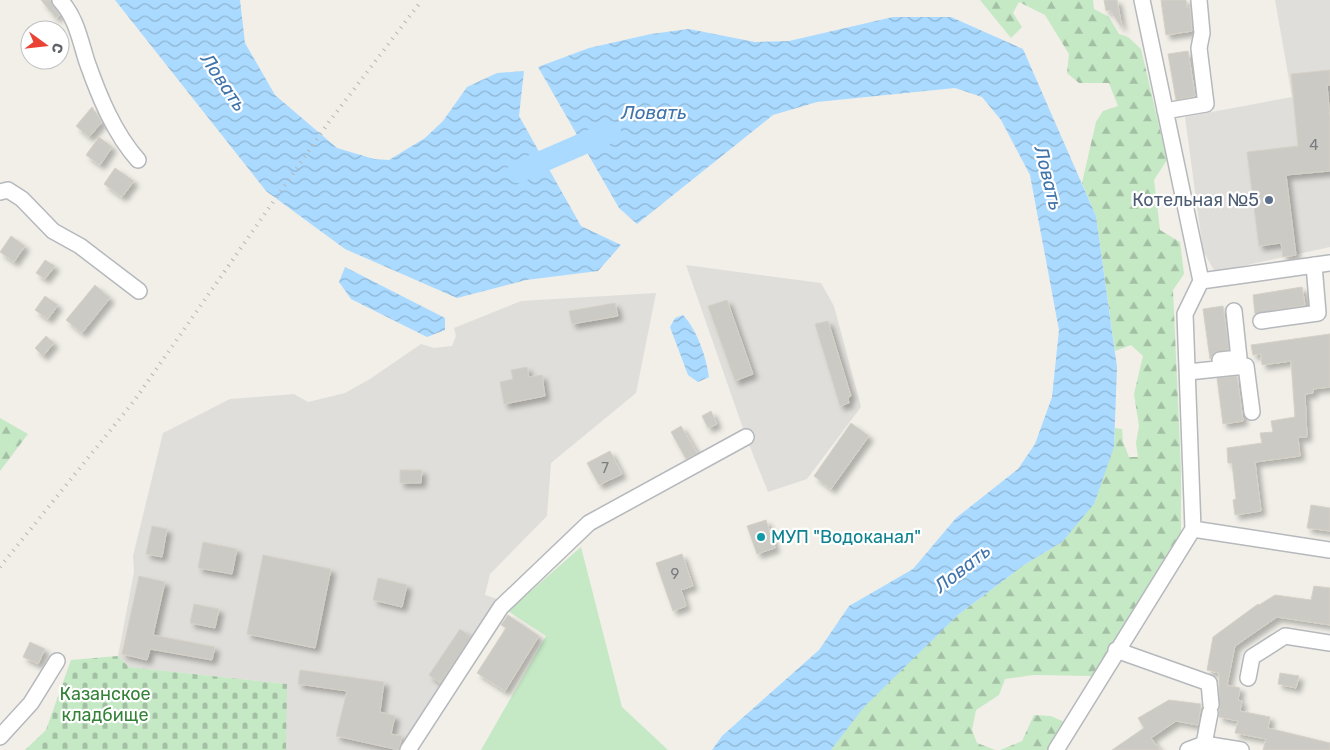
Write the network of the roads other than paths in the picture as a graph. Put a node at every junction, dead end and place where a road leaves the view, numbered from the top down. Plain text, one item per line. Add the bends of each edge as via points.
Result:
1 (60, 0) edge
2 (1142, 0) edge
3 (1199, 0) edge
4 (1166, 111) junction
5 (138, 160) dead end
6 (0, 192) edge
7 (1330, 262) edge
8 (1314, 265) junction
9 (1201, 281) junction
10 (139, 291) dead end
11 (1234, 311) dead end
12 (1261, 321) dead end
13 (1187, 368) junction
14 (1252, 412) dead end
15 (746, 437) dead end
16 (1193, 529) junction
17 (1330, 550) edge
18 (1330, 643) edge
19 (1116, 650) junction
20 (57, 661) dead end
21 (1248, 678) dead end
22 (0, 737) edge
23 (1204, 744) junction
24 (408, 750) edge
25 (1056, 750) edge
26 (1188, 750) edge
27 (1241, 750) edge

1 - 5 street via 70,12 88,65 121,141
2 - 4 street
3 - 4 street via 1202,33 1199,48 1206,104
4 - 9 street
6 - 10 street via 8,190 22,199 53,231 80,246
7 - 8 street
8 - 9 street
8 - 12 street via 1318,313
9 - 13 street via 1185,314
11 - 13 street via 1239,358
13 - 14 street via 1246,366
13 - 16 street
15 - 24 street via 588,523 502,607
16 - 17 street
16 - 19 street
18 - 21 street via 1285,636 1252,657
19 - 23 street via 1209,683 1211,709
19 - 25 street
20 - 22 street via 31,703
23 - 26 street
23 - 27 street

